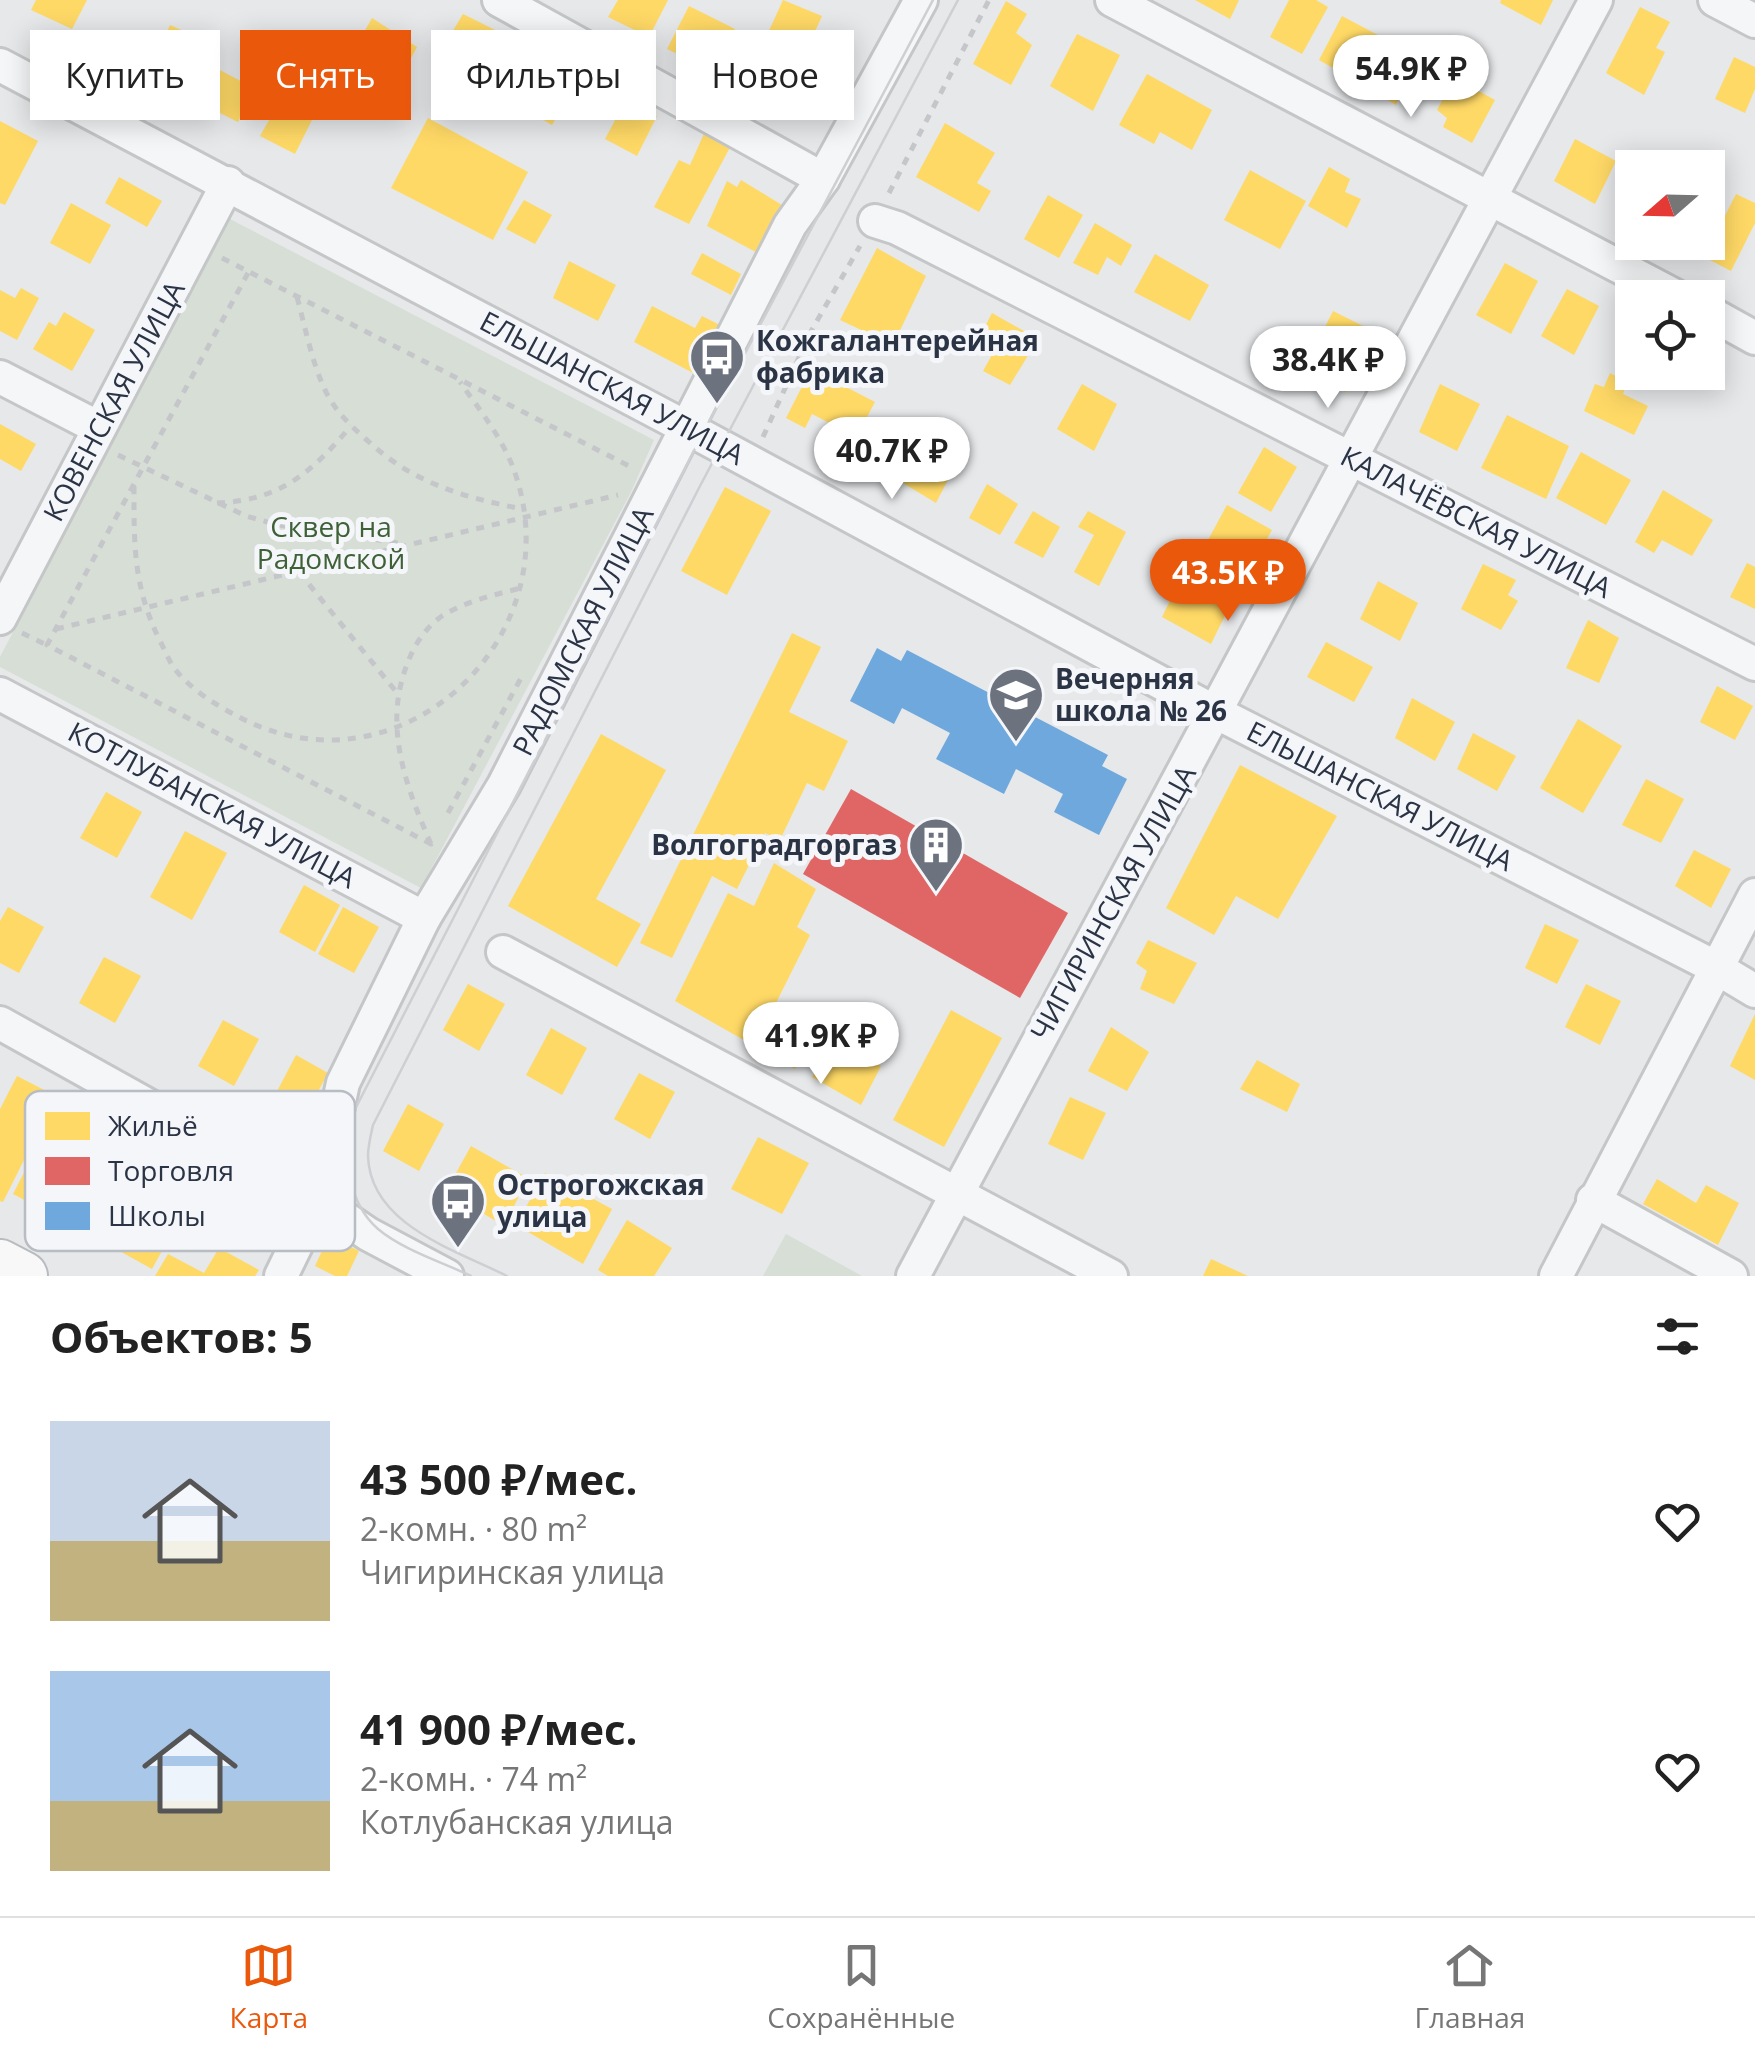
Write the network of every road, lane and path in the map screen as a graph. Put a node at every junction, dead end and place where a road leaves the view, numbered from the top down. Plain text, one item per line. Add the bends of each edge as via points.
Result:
1 (499, 0) edge
2 (921, 0) edge
3 (1112, 0) edge
4 (1596, 0) edge
5 (1715, 0) edge
6 (1755, 22) edge
7 (0, 65) edge
8 (823, 179) junction
9 (228, 183) junction
10 (1491, 197) junction
11 (875, 221) dead end
12 (211, 252) dead end
13 (248, 273) junction
14 (1646, 280) edge
15 (297, 297) junction
16 (1725, 321) edge
17 (1755, 338) edge
18 (0, 377) edge
19 (458, 379) junction
20 (351, 426) junction
21 (99, 428) junction
22 (687, 428) junction
23 (1352, 458) junction
24 (142, 468) junction
25 (134, 483) junction
26 (620, 495) junction
27 (214, 503) junction
28 (522, 509) junction
29 (610, 512) dead end
30 (408, 545) junction
31 (298, 571) junction
32 (522, 588) junction
33 (146, 606) junction
34 (0, 618) edge
35 (56, 629) junction
36 (1755, 664) edge
37 (525, 670) dead end
38 (0, 694) edge
39 (398, 694) junction
40 (1216, 713) junction
41 (396, 729) junction
42 (431, 844) junction
43 (1755, 895) edge
44 (424, 918) junction
45 (503, 952) dead end
46 (1715, 967) junction
47 (1755, 991) edge
48 (0, 1024) edge
49 (121, 1091) edge
50 (342, 1091) edge
51 (955, 1194) junction
52 (1593, 1200) junction
53 (355, 1225) edge
54 (292, 1251) edge
55 (0, 1264) edge
56 (23, 1276) edge
57 (280, 1276) edge
58 (446, 1276) edge
59 (913, 1276) edge
60 (1111, 1276) edge
61 (1556, 1276) edge
62 (1730, 1276) edge

1 - 8 street
2 - 8 street, РАДОМСКАЯ УЛИЦА
3 - 10 street
4 - 10 street, ЧИГИРИНСКАЯ УЛИЦА
5 - 6 street
7 - 9 street, ЕЛЬШАНСКАЯ УЛИЦА
8 - 22 street, РАДОМСКАЯ УЛИЦА via 790,225
9 - 21 street, КОВЕНСКАЯ УЛИЦА
9 - 22 street, ЕЛЬШАНСКАЯ УЛИЦА
10 - 14 street
10 - 23 street, ЧИГИРИНСКАЯ УЛИЦА
11 - 23 street, КАЛАЧЁВСКАЯ УЛИЦА
12 - 13 path
13 - 15 path
13 - 24 path
15 - 19 path
15 - 20 path via 328,395
16 - 17 street
18 - 21 street
19 - 26 path via 634,468
19 - 28 path via 515,472
20 - 27 path via 300,478 246,502
20 - 28 path via 418,478
21 - 34 street, КОВЕНСКАЯ УЛИЦА
22 - 40 street, ЕЛЬШАНСКАЯ УЛИЦА
22 - 44 street, РАДОМСКАЯ УЛИЦА via 504,785
23 - 36 street, КАЛАЧЁВСКАЯ УЛИЦА
23 - 40 street, ЧИГИРИНСКАЯ УЛИЦА
24 - 25 path
24 - 27 path
25 - 33 path via 134,566
25 - 35 path
26 - 29 path
26 - 30 path
27 - 30 path via 278,525
28 - 32 path
30 - 31 path
31 - 33 path
31 - 39 path
32 - 39 path via 440,618 420,636
32 - 41 path via 502,639 468,683
33 - 35 path
33 - 41 path via 174,668 215,705 264,730 318,740
35 - 42 path via 47,645
37 - 42 path
38 - 44 street, КОТЛУБАНСКАЯ УЛИЦА
39 - 41 path
40 - 46 street, ЕЛЬШАНСКАЯ УЛИЦА
40 - 51 street, ЧИГИРИНСКАЯ УЛИЦА
41 - 42 path
43 - 46 street
44 - 50 street, РАДОМСКАЯ УЛИЦА
45 - 51 street
46 - 47 street, ЕЛЬШАНСКАЯ УЛИЦА
46 - 52 street
48 - 49 street
51 - 59 street, ЧИГИРИНСКАЯ УЛИЦА
51 - 60 street
52 - 61 street
52 - 62 street
53 - 58 street
54 - 57 street, РАДОМСКАЯ УЛИЦА
55 - 56 highway

